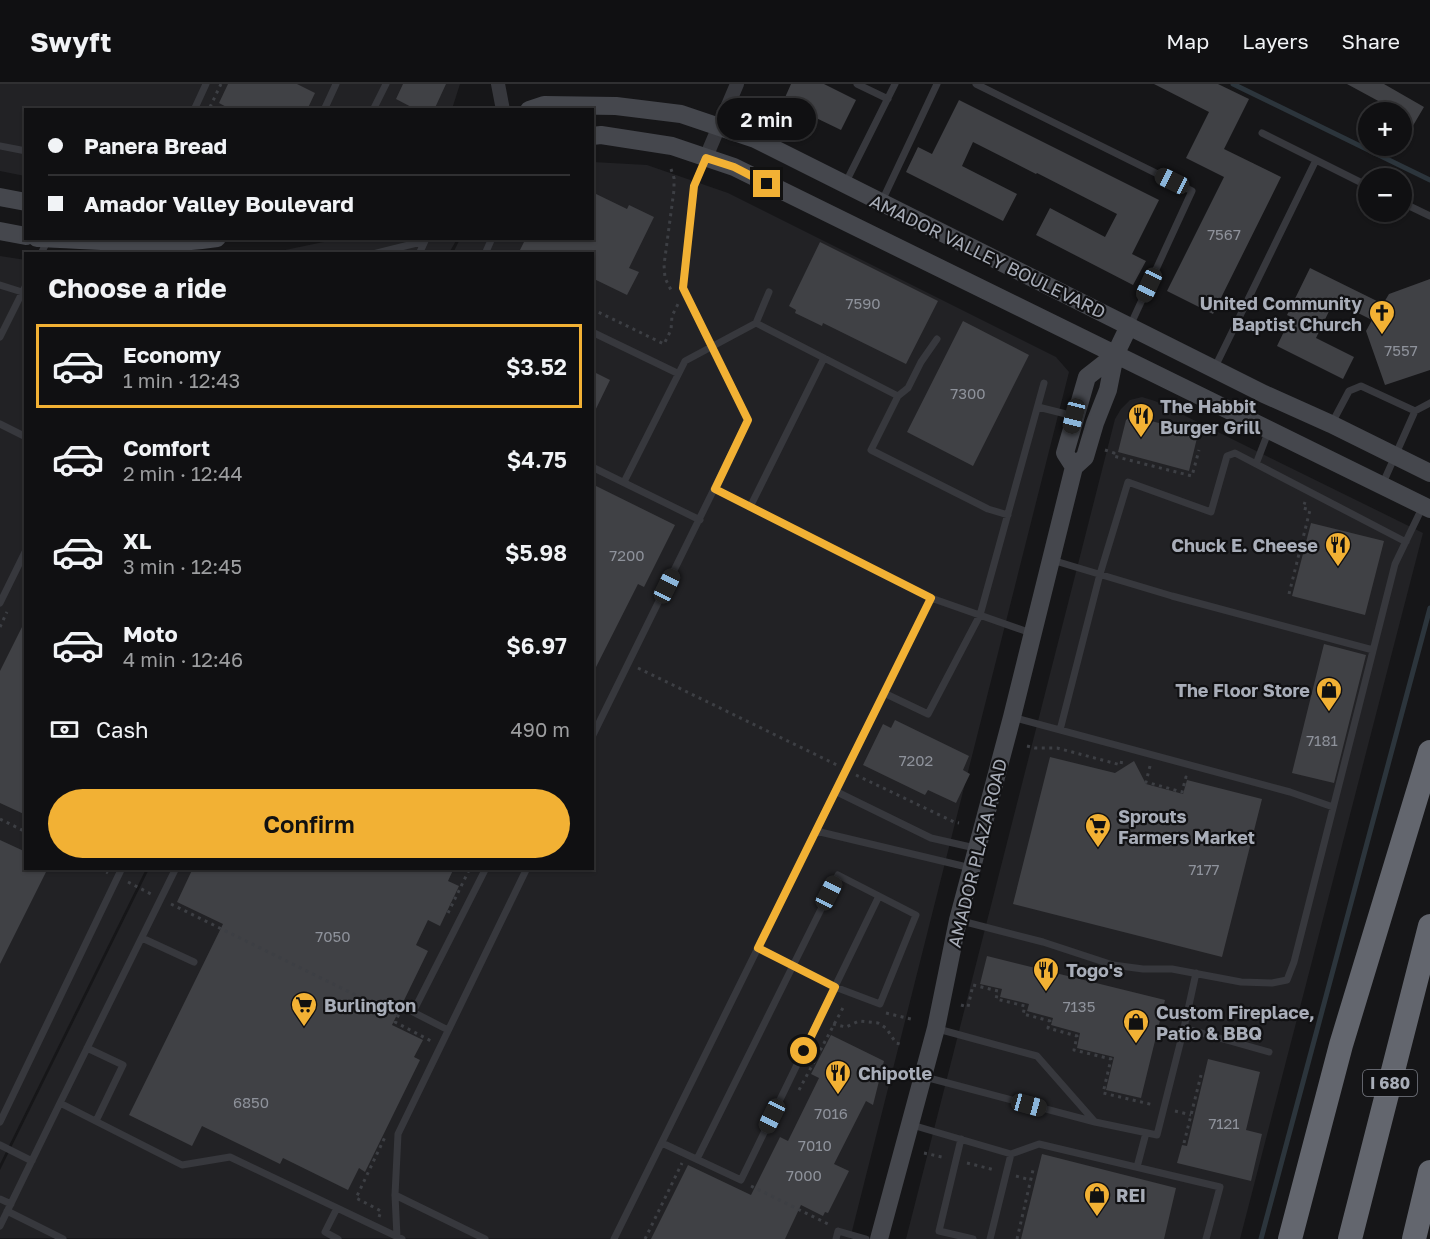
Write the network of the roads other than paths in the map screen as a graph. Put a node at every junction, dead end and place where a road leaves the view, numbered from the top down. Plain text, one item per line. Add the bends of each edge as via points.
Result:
1 (206, 84) edge
2 (336, 84) edge
3 (386, 84) edge
4 (498, 84) edge
5 (737, 84) edge
6 (857, 84) edge
7 (895, 84) edge
8 (937, 84) edge
9 (975, 84) edge
10 (888, 99) junction
11 (195, 108) edge
12 (325, 108) edge
13 (374, 108) edge
14 (503, 108) edge
15 (535, 108) edge
16 (718, 126) junction
17 (1262, 133) dead end
18 (594, 136) edge
19 (0, 146) edge
20 (24, 151) edge
21 (706, 158) junction
22 (1316, 160) junction
23 (1358, 181) edge
24 (845, 185) junction
25 (0, 197) edge
26 (24, 202) edge
27 (881, 203) junction
28 (1412, 207) edge
29 (1430, 216) edge
30 (0, 231) edge
31 (24, 236) edge
32 (99, 240) edge
33 (209, 240) edge
34 (381, 252) edge
35 (420, 252) edge
36 (0, 285) edge
37 (24, 288) edge
38 (769, 292) dead end
39 (756, 323) junction
40 (1129, 326) junction
41 (594, 333) edge
42 (0, 338) edge
43 (937, 339) dead end
44 (712, 346) junction
45 (1115, 355) junction
46 (824, 358) junction
47 (1215, 368) junction
48 (677, 373) junction
49 (1044, 383) dead end
50 (898, 396) junction
51 (1430, 403) edge
52 (1038, 407) junction
53 (1415, 411) junction
54 (1074, 416) junction
55 (0, 424) edge
56 (1331, 424) junction
57 (1269, 430) junction
58 (24, 437) edge
59 (1395, 456) junction
60 (1256, 464) junction
61 (1074, 466) junction
62 (594, 468) edge
63 (1430, 473) edge
64 (624, 482) junction
65 (1382, 486) junction
66 (715, 489) junction
67 (750, 507) junction
68 (1426, 507) edge
69 (1008, 515) junction
70 (700, 520) junction
71 (1406, 542) junction
72 (24, 554) edge
73 (1052, 560) junction
74 (1100, 574) junction
75 (931, 598) junction
76 (0, 603) edge
77 (980, 615) junction
78 (1033, 634) junction
79 (1373, 650) junction
80 (884, 693) junction
81 (1012, 717) junction
82 (1060, 730) junction
83 (594, 733) edge
84 (1430, 752) edge
85 (836, 791) junction
86 (1333, 807) junction
87 (816, 831) junction
88 (977, 849) junction
89 (972, 868) junction
90 (121, 870) edge
91 (176, 870) edge
92 (485, 870) edge
93 (526, 870) edge
94 (879, 896) junction
95 (958, 920) junction
96 (1430, 926) edge
97 (142, 938) junction
98 (758, 948) junction
99 (194, 962) dead end
100 (793, 966) junction
101 (1196, 973) junction
102 (835, 987) junction
103 (936, 1029) junction
104 (1184, 1029) junction
105 (448, 1030) junction
106 (87, 1048) junction
107 (1269, 1052) dead end
108 (922, 1076) junction
109 (60, 1103) junction
110 (96, 1121) junction
111 (0, 1122) edge
112 (1095, 1122) junction
113 (909, 1124) junction
114 (1146, 1133) junction
115 (962, 1139) junction
116 (662, 1143) junction
117 (0, 1145) edge
118 (1011, 1154) junction
119 (697, 1159) junction
120 (32, 1161) junction
121 (1137, 1167) junction
122 (1430, 1172) edge
123 (395, 1195) junction
124 (0, 1199) edge
125 (9, 1208) junction
126 (337, 1208) junction
127 (0, 1226) edge
128 (837, 1235) edge
129 (398, 1238) edge
130 (63, 1239) edge
131 (338, 1239) edge
132 (485, 1239) edge
133 (614, 1239) edge
134 (866, 1239) edge
135 (879, 1239) edge
136 (973, 1239) edge
137 (990, 1239) edge
138 (1206, 1239) edge
139 (1290, 1239) edge
140 (1350, 1239) edge
141 (1414, 1239) edge

1 - 11 lane
2 - 12 lane
3 - 13 lane
4 - 14 street
5 - 16 street
6 - 10 lane
7 - 10 lane
8 - 27 lane
9 - 40 lane via 1192,191
10 - 24 lane
15 - 16 street, AMADOR VALLEY BOULEVARD via 616,106 681,114
16 - 21 street
16 - 24 street, AMADOR VALLEY BOULEVARD via 755,139
17 - 22 lane
18 - 21 street, AMADOR VALLEY BOULEVARD via 672,146
19 - 20 lane
21 - 44 lane via 694,186 683,288
21 - 45 street, AMADOR VALLEY BOULEVARD via 734,167
22 - 23 lane
22 - 47 lane
24 - 27 street, AMADOR VALLEY BOULEVARD
25 - 26 street
27 - 40 street, AMADOR VALLEY BOULEVARD
28 - 29 lane
30 - 31 street
32 - 33 street via 190,245
34 - 35 lane via 425,241
36 - 37 lane
37 - 42 lane
38 - 39 lane
39 - 44 lane
39 - 46 lane
40 - 45 street, AMADOR PLAZA ROAD
40 - 47 street, AMADOR VALLEY BOULEVARD
41 - 48 lane
43 - 50 lane via 909,388
44 - 48 lane via 685,362
44 - 66 lane via 748,420
45 - 54 street, AMADOR PLAZA ROAD via 1087,377
45 - 57 street, AMADOR VALLEY BOULEVARD
45 - 61 street, AMADOR PLAZA ROAD via 1108,390 1085,457
46 - 50 lane
46 - 67 lane
47 - 56 street, AMADOR VALLEY BOULEVARD
48 - 64 lane
49 - 52 lane
50 - 69 lane via 871,450 988,509
51 - 53 lane
52 - 54 lane
52 - 69 lane
53 - 56 lane via 1361,386 1349,391
53 - 59 lane
54 - 61 street, AMADOR PLAZA ROAD via 1065,453
55 - 58 lane
56 - 59 street, AMADOR VALLEY BOULEVARD
57 - 60 lane
57 - 65 street, AMADOR VALLEY BOULEVARD
59 - 63 street, AMADOR VALLEY BOULEVARD
59 - 65 lane
60 - 71 lane
60 - 74 lane via 1235,453 1227,456 1212,512 1128,482
61 - 73 street, AMADOR PLAZA ROAD
62 - 64 lane
64 - 70 lane
65 - 68 street, AMADOR VALLEY BOULEVARD
66 - 67 lane
66 - 70 lane
67 - 75 lane
68 - 71 lane
69 - 77 lane
70 - 83 lane
71 - 79 lane via 1395,564
72 - 76 lane
73 - 74 lane
73 - 78 street, AMADOR PLAZA ROAD
74 - 79 lane
74 - 82 lane
75 - 77 lane
75 - 80 lane
77 - 78 lane
77 - 80 lane via 928,714
78 - 81 street, AMADOR PLAZA ROAD
79 - 86 lane
80 - 85 lane
81 - 82 lane
81 - 88 street, AMADOR PLAZA ROAD
82 - 86 lane
84 - 139 highway via 1341,1045
85 - 87 lane
85 - 88 lane via 931,838
86 - 101 lane via 1287,980 1241,982
87 - 89 lane
87 - 98 lane
88 - 89 street, AMADOR PLAZA ROAD
89 - 95 street, AMADOR PLAZA ROAD
90 - 111 lane
91 - 97 lane
92 - 105 lane via 413,1012
93 - 105 lane
94 - 100 lane via 838,875
94 - 102 lane
94 - 102 lane via 916,915 880,1004
95 - 101 lane via 1113,965
95 - 103 street, AMADOR PLAZA ROAD
96 - 140 highway, I 680
97 - 99 lane
97 - 106 lane
98 - 100 lane
98 - 116 lane
100 - 102 lane
100 - 119 lane
101 - 104 lane
102 - 119 lane via 741,1180
103 - 108 street, AMADOR PLAZA ROAD
103 - 112 lane via 1037,1056
104 - 107 lane
104 - 114 lane via 1157,1135
105 - 123 lane via 398,1134
106 - 109 lane
106 - 110 lane via 123,1065
108 - 112 lane
108 - 113 street, AMADOR PLAZA ROAD
109 - 110 lane
109 - 120 lane
110 - 126 lane via 182,1165 230,1157
112 - 114 lane
113 - 115 lane
113 - 135 street, AMADOR PLAZA ROAD
114 - 121 lane
115 - 118 lane
115 - 136 lane via 939,1231
116 - 119 lane
116 - 133 lane
117 - 120 lane
118 - 121 lane via 1039,1144
118 - 137 lane
120 - 125 lane
121 - 138 lane via 1220,1187
122 - 141 highway
123 - 129 lane
123 - 132 lane
124 - 125 lane
125 - 127 lane
125 - 130 lane
126 - 129 lane
126 - 131 lane via 325,1232
128 - 134 lane

